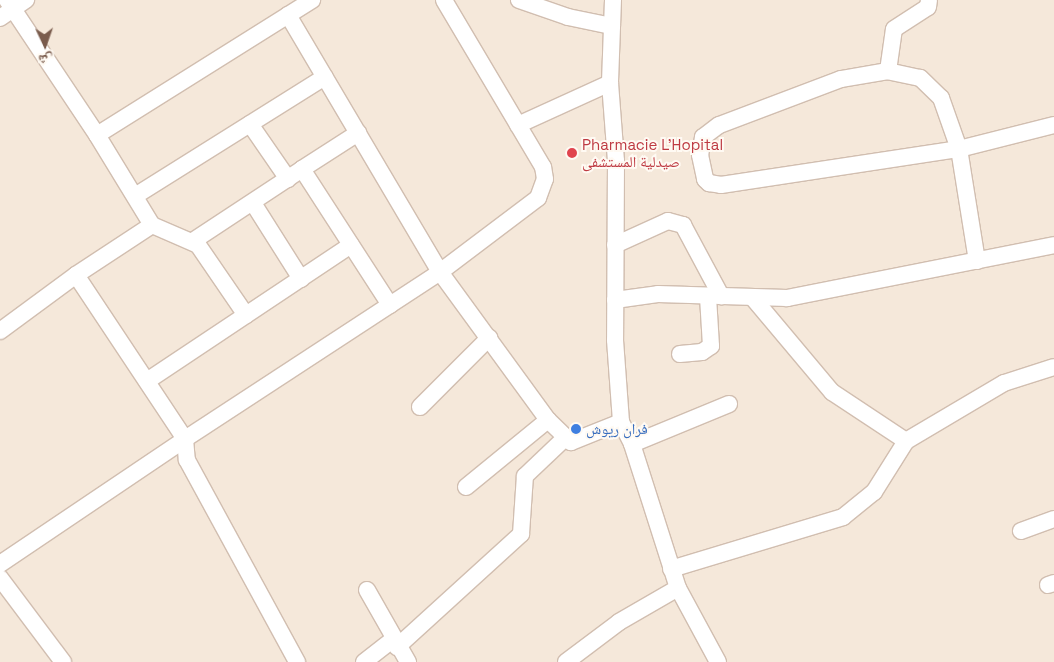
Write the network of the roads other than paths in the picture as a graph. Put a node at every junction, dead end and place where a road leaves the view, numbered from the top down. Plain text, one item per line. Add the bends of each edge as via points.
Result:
1 (312, 0) edge
2 (444, 0) edge
3 (519, 0) edge
4 (613, 0) edge
5 (929, 0) edge
6 (12, 7) edge
7 (288, 15) junction
8 (612, 26) junction
9 (888, 71) junction
10 (325, 77) junction
11 (610, 83) junction
12 (250, 124) junction
13 (518, 125) junction
14 (1054, 125) edge
15 (358, 133) junction
16 (97, 135) junction
17 (959, 149) junction
18 (302, 169) junction
19 (288, 179) junction
20 (135, 196) junction
21 (253, 203) junction
22 (152, 225) junction
23 (193, 241) junction
24 (615, 245) junction
25 (1054, 245) edge
26 (351, 246) junction
27 (977, 261) junction
28 (440, 272) junction
29 (76, 275) junction
30 (301, 279) junction
31 (714, 296) junction
32 (753, 298) junction
33 (615, 300) junction
34 (390, 305) junction
35 (246, 315) junction
36 (0, 331) edge
37 (489, 338) junction
38 (680, 354) dead end
39 (1054, 367) edge
40 (147, 381) junction
41 (729, 404) dead end
42 (420, 408) dead end
43 (548, 420) junction
44 (621, 422) junction
45 (565, 438) junction
46 (185, 439) junction
47 (906, 441) junction
48 (632, 444) junction
49 (466, 487) dead end
50 (1054, 519) edge
51 (1021, 531) dead end
52 (0, 564) edge
53 (672, 569) junction
54 (0, 578) edge
55 (678, 588) junction
56 (367, 590) dead end
57 (395, 643) junction
58 (64, 662) edge
59 (298, 662) edge
60 (364, 662) edge
61 (408, 662) edge
62 (566, 662) edge
63 (717, 662) edge

1 - 7 street
2 - 13 street
3 - 8 street via 568,17
4 - 8 street
5 - 9 street via 928,7 894,30
6 - 16 street
7 - 10 street
7 - 16 street
8 - 11 street
9 - 17 street via 920,78 941,98
9 - 17 street via 842,79 719,125 703,137 700,146 706,179 709,183 721,185
10 - 12 street
10 - 15 street
11 - 13 street
11 - 24 street via 616,160
12 - 19 street
12 - 20 street
13 - 28 street via 543,168 543,189 531,206
14 - 17 street
15 - 18 street
15 - 28 street
16 - 20 street
17 - 27 street
18 - 19 street
18 - 26 street
19 - 21 street
20 - 22 street
21 - 23 street
21 - 30 street
22 - 23 street
22 - 29 street
23 - 35 street
24 - 31 street via 668,221 683,225
24 - 33 street
25 - 27 street
26 - 30 street
26 - 34 street
27 - 32 street via 787,298
28 - 34 street
28 - 37 street
29 - 36 street
29 - 40 street
30 - 35 street
31 - 32 street
31 - 33 street via 658,294
31 - 38 street via 711,346 702,352
32 - 47 street via 832,392
33 - 44 street
34 - 46 street
35 - 40 street
37 - 42 street
37 - 43 street
39 - 47 street via 1004,383
40 - 46 street
41 - 48 street
43 - 45 street
43 - 49 street
44 - 45 street via 579,441 571,442
44 - 48 street
45 - 57 street via 525,476 521,534
46 - 52 street
46 - 59 street via 187,460
47 - 53 street via 874,492 843,516
48 - 53 street
50 - 51 street
53 - 55 street
54 - 58 street
55 - 62 street via 619,622
55 - 63 street
56 - 57 street
57 - 60 street
57 - 61 street

